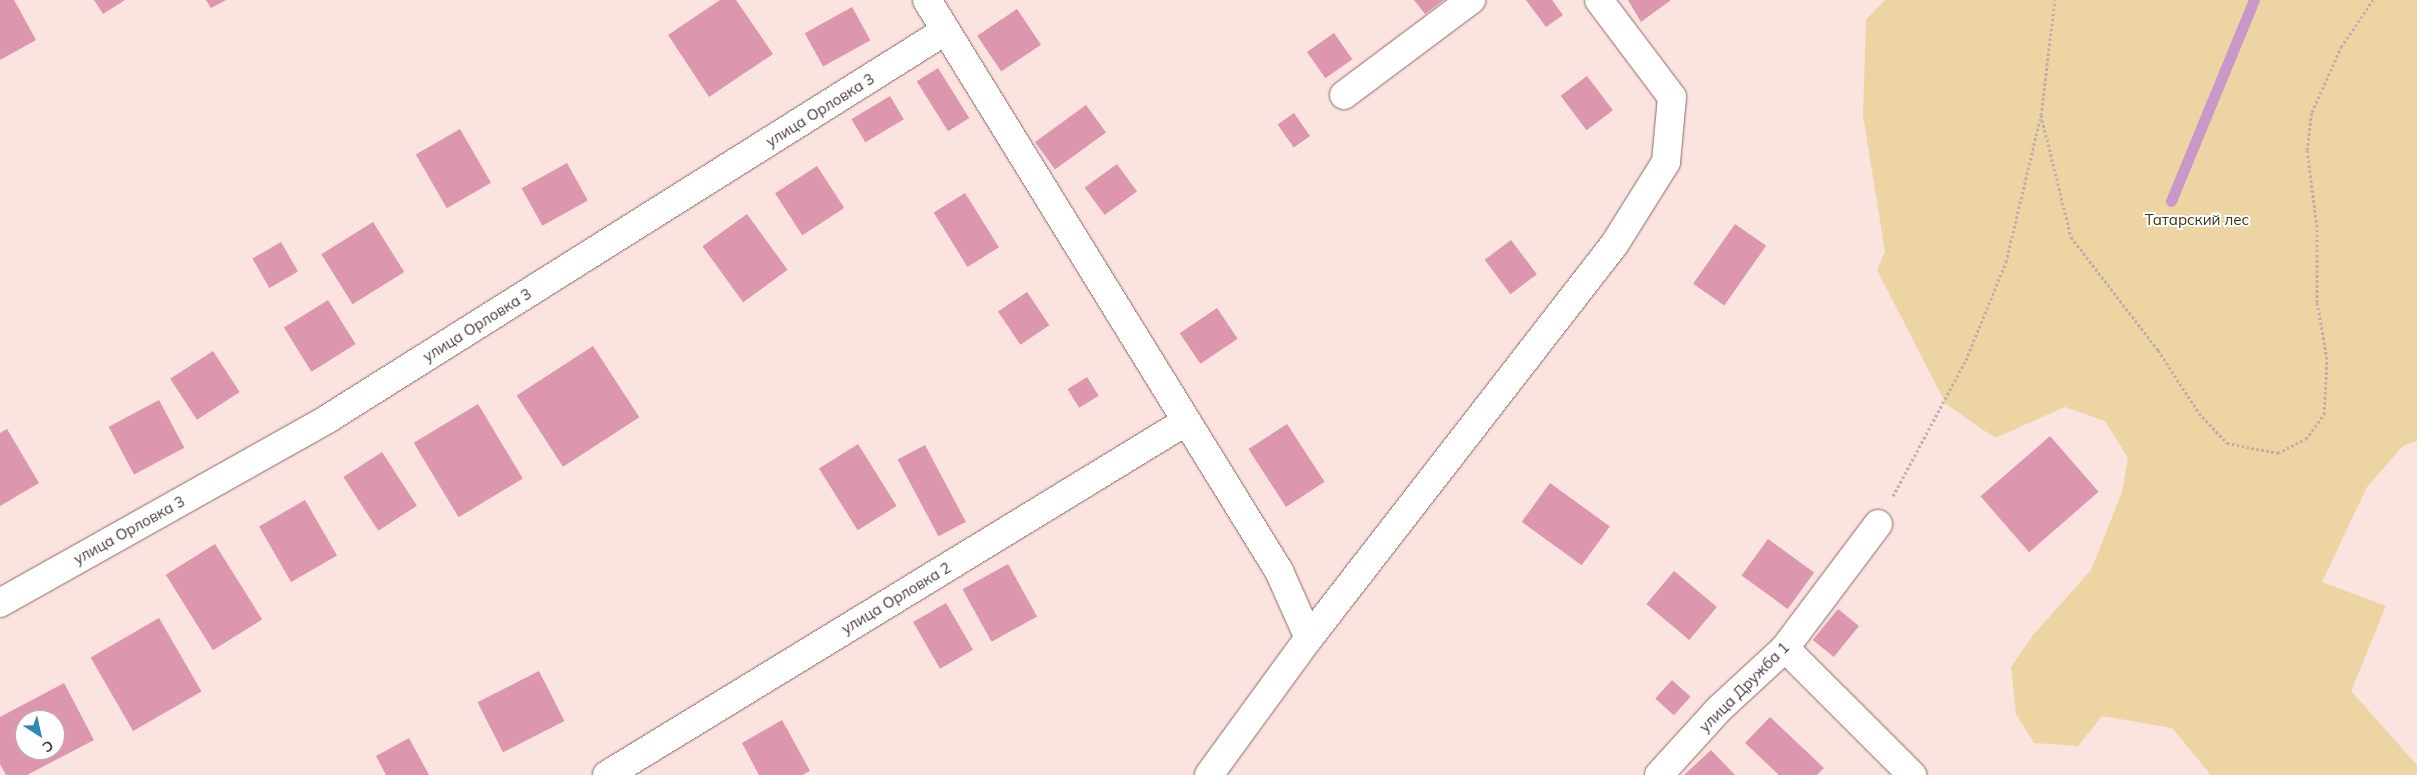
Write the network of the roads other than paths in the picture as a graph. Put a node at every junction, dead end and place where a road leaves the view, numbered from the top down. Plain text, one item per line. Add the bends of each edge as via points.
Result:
1 (926, 0) edge
2 (1471, 0) edge
3 (1599, 0) edge
4 (946, 32) junction
5 (1344, 95) dead end
6 (1185, 422) junction
7 (1878, 524) road end
8 (0, 603) edge
9 (1309, 638) junction
10 (1785, 648) junction
11 (607, 775) edge
12 (1209, 775) edge
13 (1659, 775) edge
14 (1912, 775) edge

1 - 4 street
2 - 5 street
3 - 9 street via 1672,97 1666,162 1614,245
4 - 6 street
4 - 8 street, улица Орловка 3 via 329,418
6 - 9 street via 1279,571
6 - 11 street, улица Орловка 2
7 - 10 street, улица Дружба 1
9 - 12 street
10 - 13 street, улица Дружба 1 via 1719,709
10 - 14 street

